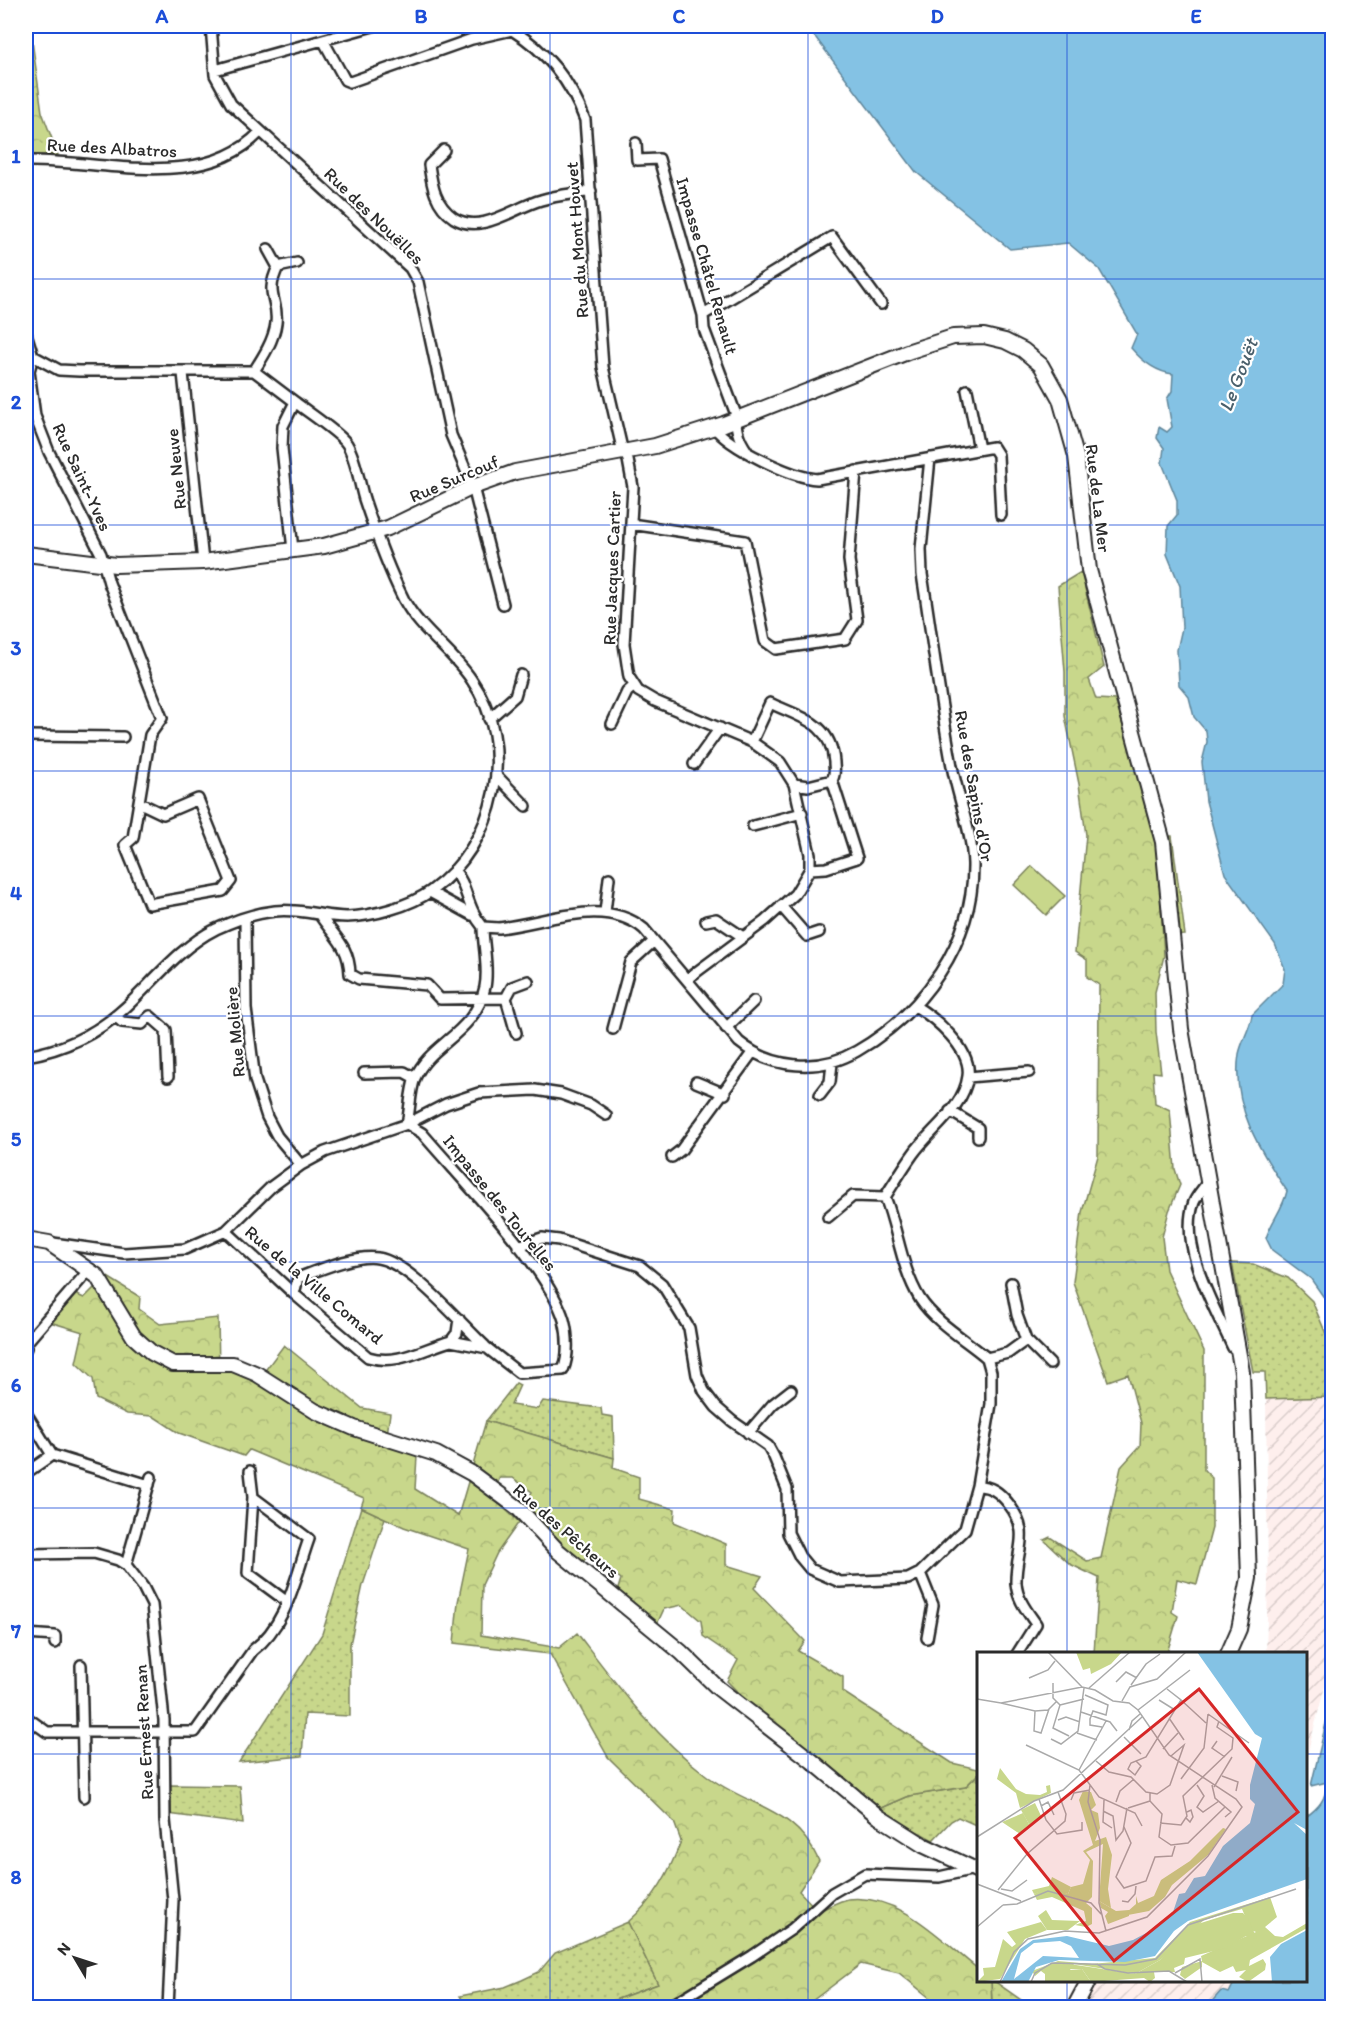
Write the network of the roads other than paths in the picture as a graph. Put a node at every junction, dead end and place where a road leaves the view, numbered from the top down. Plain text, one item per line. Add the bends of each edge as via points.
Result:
1 (211, 26) edge
2 (372, 26) edge
3 (323, 40) junction
4 (214, 70) junction
5 (260, 132) junction
6 (636, 143) dead end
7 (444, 150) dead end
8 (26, 161) edge
9 (591, 191) junction
10 (268, 249) dead end
11 (297, 263) dead end
12 (278, 267) junction
13 (881, 304) dead end
14 (704, 315) junction
15 (26, 333) edge
16 (953, 337) joint
17 (33, 356) junction
18 (254, 371) junction
19 (183, 373) junction
20 (967, 390) dead end
21 (295, 402) junction
22 (736, 419) junction
23 (714, 427) junction
24 (979, 449) junction
25 (625, 451) junction
26 (747, 451) junction
27 (930, 458) junction
28 (856, 471) junction
29 (473, 487) junction
30 (1001, 515) dead end
31 (631, 524) junction
32 (376, 532) junction
33 (293, 550) junction
34 (26, 554) edge
35 (203, 562) junction
36 (104, 564) junction
37 (503, 604) dead end
38 (521, 675) dead end
39 (634, 686) junction
40 (489, 718) junction
41 (612, 724) dead end
42 (720, 728) junction
43 (26, 736) edge
44 (123, 737) dead end
45 (752, 742) junction
46 (694, 764) dead end
47 (496, 775) junction
48 (832, 780) junction
49 (794, 784) junction
50 (140, 804) junction
51 (526, 806) dead end
52 (802, 813) junction
53 (753, 826) dead end
54 (810, 869) junction
55 (454, 870) junction
56 (609, 878) dead end
57 (430, 892) junction
58 (781, 906) junction
59 (605, 912) junction
60 (319, 914) junction
61 (473, 915) junction
62 (245, 919) junction
63 (706, 921) dead end
64 (483, 927) junction
65 (819, 932) dead end
66 (743, 937) junction
67 (654, 941) junction
68 (687, 979) junction
69 (528, 981) dead end
70 (506, 998) junction
71 (481, 1000) junction
72 (754, 1001) dead end
73 (915, 1006) junction
74 (116, 1017) junction
75 (726, 1028) junction
76 (613, 1029) dead end
77 (516, 1034) dead end
78 (752, 1053) junction
79 (26, 1056) edge
80 (832, 1063) junction
81 (1029, 1072) dead end
82 (364, 1073) dead end
83 (168, 1077) dead end
84 (968, 1077) junction
85 (415, 1078) junction
86 (696, 1082) dead end
87 (725, 1094) junction
88 (820, 1095) dead end
89 (950, 1111) junction
90 (606, 1115) dead end
91 (407, 1124) junction
92 (978, 1137) dead end
93 (672, 1157) dead end
94 (301, 1165) junction
95 (1207, 1183) junction
96 (885, 1197) junction
97 (828, 1217) dead end
98 (226, 1232) junction
99 (26, 1239) edge
100 (49, 1243) junction
101 (518, 1246) junction
102 (89, 1270) junction
103 (268, 1271) junction
104 (298, 1278) junction
105 (1011, 1283) dead end
106 (294, 1294) junction
107 (459, 1319) junction
108 (1026, 1340) junction
109 (451, 1341) junction
110 (26, 1348) edge
111 (487, 1348) junction
112 (1239, 1351) junction
113 (987, 1358) junction
114 (1050, 1364) dead end
115 (791, 1390) dead end
116 (26, 1413) edge
117 (748, 1433) junction
118 (52, 1455) junction
119 (250, 1471) dead end
120 (26, 1473) edge
121 (977, 1486) junction
122 (252, 1497) junction
123 (26, 1554) edge
124 (126, 1565) junction
125 (920, 1573) junction
126 (286, 1601) junction
127 (26, 1634) edge
128 (927, 1638) dead end
129 (55, 1643) dead end
130 (1018, 1652) edge
131 (1228, 1652) edge
132 (81, 1665) dead end
133 (26, 1718) edge
134 (162, 1730) junction
135 (83, 1732) junction
136 (84, 1797) dead end
137 (977, 1870) edge
138 (1088, 1982) edge
139 (168, 2007) edge
140 (667, 2007) edge
141 (1074, 2007) edge

1 - 4 street, Rue des Nouëlles
2 - 3 street
3 - 4 street
3 - 9 street, Rue du Mont Houvet via 345,80 350,82 406,60 512,30 530,41 578,100 585,120
4 - 5 street, Rue des Nouëlles via 222,92
5 - 8 street, Rue des Albatros via 225,158 187,168
5 - 29 street, Rue des Nouëlles via 410,268 418,282 451,435
6 - 14 street, Impasse Châtel Renault via 637,160 659,159
7 - 9 street via 429,165 432,190 440,204 463,223 475,225 541,200
9 - 25 street, Rue du Mont Houvet via 603,367
10 - 12 street
11 - 12 street
12 - 18 street via 270,284 276,322 265,355
13 - 14 street via 832,237
14 - 22 street, Impasse Châtel Renault via 704,329
15 - 17 street, Rue Saint-Yves
16 - 22 street, Rue Surcouf
16 - 95 street, Rue de La Mer via 984,336 1023,350 1041,366 1060,399 1079,468 1089,570 1163,842 1181,1029
17 - 19 street via 59,370
17 - 36 street, Rue Saint-Yves via 29,370 35,416
18 - 19 street
18 - 21 street
19 - 35 street, Rue Neuve
20 - 24 street
21 - 32 street via 346,444
21 - 33 street via 283,426 282,448
22 - 23 street, Rue Surcouf
22 - 26 street, Impasse Châtel Renault via 739,440
23 - 25 street, Rue Surcouf
23 - 26 street via 723,440
24 - 27 street
24 - 30 street via 993,447 998,452
25 - 29 street, Rue Surcouf via 515,472
25 - 31 street, Rue Jacques Cartier via 633,488
26 - 28 street via 804,478
27 - 28 street
27 - 73 street, Rue des Sapins d'Or via 922,574 952,766 973,862 970,900 961,933 938,977
28 - 31 street via 849,560 857,620 844,639 776,649 765,640 745,541
29 - 32 street, Rue Surcouf
29 - 37 street, Rue des Nouëlles
31 - 39 street, Rue Jacques Cartier via 624,644
32 - 33 street, Rue Surcouf
32 - 40 street via 404,600 472,679
33 - 35 street, Rue Surcouf
34 - 36 street, Rue Surcouf
35 - 36 street, Rue Surcouf
36 - 50 street, Rue Saint-Yves via 162,718 150,735
38 - 40 street via 515,696
39 - 41 street via 627,692
39 - 42 street via 655,701
40 - 47 street via 495,741
42 - 45 street
42 - 46 street
43 - 44 street
45 - 48 street via 770,703 821,728 833,749
45 - 49 street via 780,762
47 - 51 street
47 - 55 street via 484,825
48 - 49 street via 808,786
48 - 54 street via 857,858
49 - 52 street
50 - 50 street via 133,838 125,845 149,904 223,891 231,881 198,799 163,814
52 - 53 street
52 - 54 street
54 - 58 street via 795,894
55 - 57 street
55 - 61 street
56 - 59 street
57 - 60 street via 373,913 347,917
57 - 61 street
58 - 65 street via 807,936
58 - 66 street
59 - 64 street, Rue des Sapins d'Or
59 - 67 street, Rue des Sapins d'Or via 633,920
60 - 62 street via 276,911
60 - 71 street via 344,946 354,976 426,985 440,999
61 - 64 street
62 - 74 street via 219,927 187,947
62 - 94 street, Rue Molière via 246,1009 255,1080 267,1117
63 - 66 street via 717,919
64 - 71 street via 486,969
66 - 68 street
67 - 68 street, Rue des Sapins d'Or
67 - 76 street via 631,962
68 - 75 street, Rue des Sapins d'Or
69 - 70 street via 512,987
70 - 71 street
70 - 77 street
71 - 85 street via 466,1024 423,1065
72 - 75 street
73 - 80 street, Rue des Sapins d'Or via 860,1049
73 - 84 street via 935,1018 949,1034 965,1060
74 - 79 street via 67,1046
74 - 83 street via 122,1022 142,1024 150,1016 166,1030
75 - 78 street, Rue des Sapins d'Or
78 - 80 street, Rue des Sapins d'Or via 789,1064
78 - 87 street
80 - 88 street via 830,1082
81 - 84 street
82 - 85 street via 404,1072
84 - 89 street
85 - 91 street
86 - 87 street
87 - 93 street
89 - 92 street via 978,1128
89 - 96 street via 913,1154
90 - 91 street via 561,1094 535,1090 479,1093
91 - 94 street via 325,1152
91 - 101 street, Impasse des Tourelles via 422,1133
94 - 98 street via 271,1187
95 - 112 street, Rue de La Mer
95 - 112 street via 1194,1201 1192,1246 1198,1270 1233,1347
96 - 97 street via 854,1197
96 - 113 street via 896,1241 920,1298
98 - 100 street via 185,1249 135,1252
98 - 103 street, Rue de la Ville Comard
99 - 100 street
100 - 102 street, Rue des Pêcheurs
101 - 111 street, Impasse des Tourelles via 560,1310 565,1322 567,1361 563,1370 519,1373
101 - 117 street via 542,1238 559,1240 640,1266 652,1275 676,1304 689,1328 697,1375 704,1391 716,1407
102 - 110 street
102 - 137 street, Rue des Pêcheurs via 97,1276 134,1337 152,1353 173,1364 233,1364 257,1374 315,1412 436,1454 471,1473 518,1508 558,1551 681,1652 718,1688 879,1817 923,1845
103 - 104 street
103 - 106 street, Rue de la Ville Comard
104 - 106 street
104 - 107 street via 345,1261 378,1257 397,1265
105 - 108 street
106 - 109 street, Rue de la Ville Comard via 368,1357 395,1361
107 - 109 street
107 - 111 street
108 - 113 street via 1008,1353
108 - 114 street
109 - 111 street
112 - 131 street, Rue de La Mer via 1244,1395 1249,1578 1239,1629
113 - 121 street via 993,1391
115 - 117 street
116 - 118 street
117 - 125 street via 768,1446 774,1457 787,1489 788,1533 810,1569 840,1582 861,1583 908,1579
118 - 120 street
118 - 124 street via 150,1481
119 - 122 street
121 - 125 street via 965,1528
121 - 130 street via 988,1486 1002,1497 1016,1513 1023,1530 1016,1581 1019,1599 1036,1624
122 - 126 street via 248,1573
122 - 126 street via 309,1539
123 - 124 street via 94,1553
124 - 134 street, Rue Ernest Renan via 143,1587 154,1616
125 - 128 street via 933,1605
126 - 134 street via 285,1612 195,1732
127 - 129 street via 55,1636
132 - 135 street
133 - 135 street via 47,1732
134 - 135 street
134 - 139 street, Rue Ernest Renan via 173,1900
135 - 136 street
137 - 140 street via 939,1877 865,1874 832,1893 792,1929
138 - 141 street

